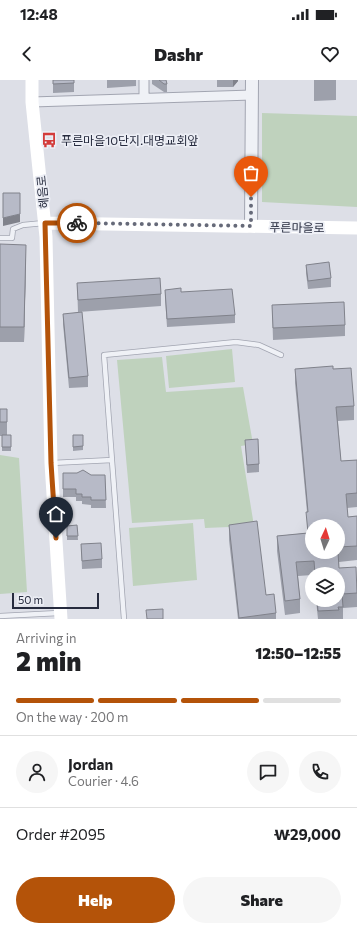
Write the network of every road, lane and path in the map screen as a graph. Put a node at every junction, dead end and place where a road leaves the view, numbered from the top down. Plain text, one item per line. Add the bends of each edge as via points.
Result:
1 (32, 80) edge
2 (144, 80) edge
3 (252, 80) edge
4 (252, 95) junction
5 (144, 97) junction
6 (32, 102) junction
7 (45, 223) junction
8 (251, 226) junction
9 (357, 228) edge
10 (0, 238) edge
11 (281, 355) dead end
12 (112, 460) junction
13 (51, 463) junction
14 (0, 616) edge
15 (61, 616) edge
16 (124, 619) edge

1 - 6 main road, 혜음로
2 - 5 street
3 - 4 street
4 - 5 street
4 - 8 street
5 - 6 street
6 - 7 main road, 혜음로
7 - 8 main road, 푸른마을로
7 - 10 lane via 13,228 12,238
7 - 13 main road, 혜음로
8 - 9 main road, 푸른마을로
11 - 12 lane via 259,345 236,342 104,355
12 - 13 lane
12 - 16 lane
13 - 15 main road, 혜음로
14 - 15 lane

